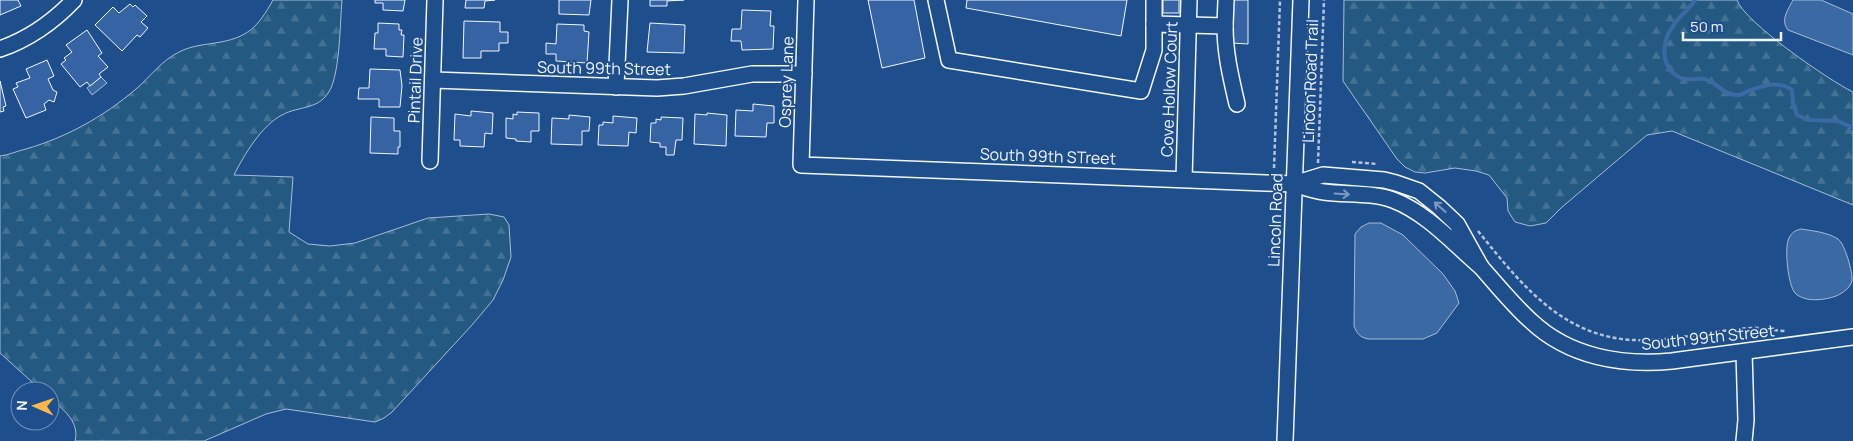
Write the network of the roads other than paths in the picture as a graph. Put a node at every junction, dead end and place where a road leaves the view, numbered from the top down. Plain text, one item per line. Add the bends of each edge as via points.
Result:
1 (74, 0) edge
2 (436, 0) edge
3 (620, 0) edge
4 (806, 0) edge
5 (936, 0) edge
6 (1154, 0) edge
7 (1189, 0) edge
8 (1226, 0) edge
9 (1301, 0) edge
10 (1154, 24) junction
11 (1189, 25) junction
12 (1225, 26) junction
13 (0, 49) edge
14 (804, 74) junction
15 (433, 80) junction
16 (616, 87) junction
17 (1237, 104) dead end
18 (430, 161) dead end
19 (801, 165) joint
20 (1184, 179) junction
21 (1294, 184) junction
22 (1853, 336) edge
23 (1744, 352) junction
24 (1285, 441) edge
25 (1744, 441) edge

1 - 13 street via 39,30
2 - 15 street, Pintail Drive
3 - 16 street
4 - 14 street, Osprey Lane
5 - 10 street via 949,60 1141,91 1154,50
6 - 10 street
7 - 11 street, Cove Hollow Court
8 - 12 street
9 - 21 street, Lincoln Road
10 - 11 street
11 - 12 street
11 - 20 street, Cove Hollow Court
12 - 17 street via 1227,64
14 - 16 street, South 99th Street via 752,74 666,88
14 - 19 street, Osprey Lane
15 - 16 street, South 99th Street
15 - 18 street, Pintail Drive
19 - 20 street, South 99th STreet
20 - 21 street, South 99th STreet
21 - 23 street, South 99th Street via 1322,192 1391,199 1412,209 1481,267 1531,322 1581,352 1636,363
21 - 24 street, Lincoln Road
22 - 23 street, South 99th Street
23 - 25 street

